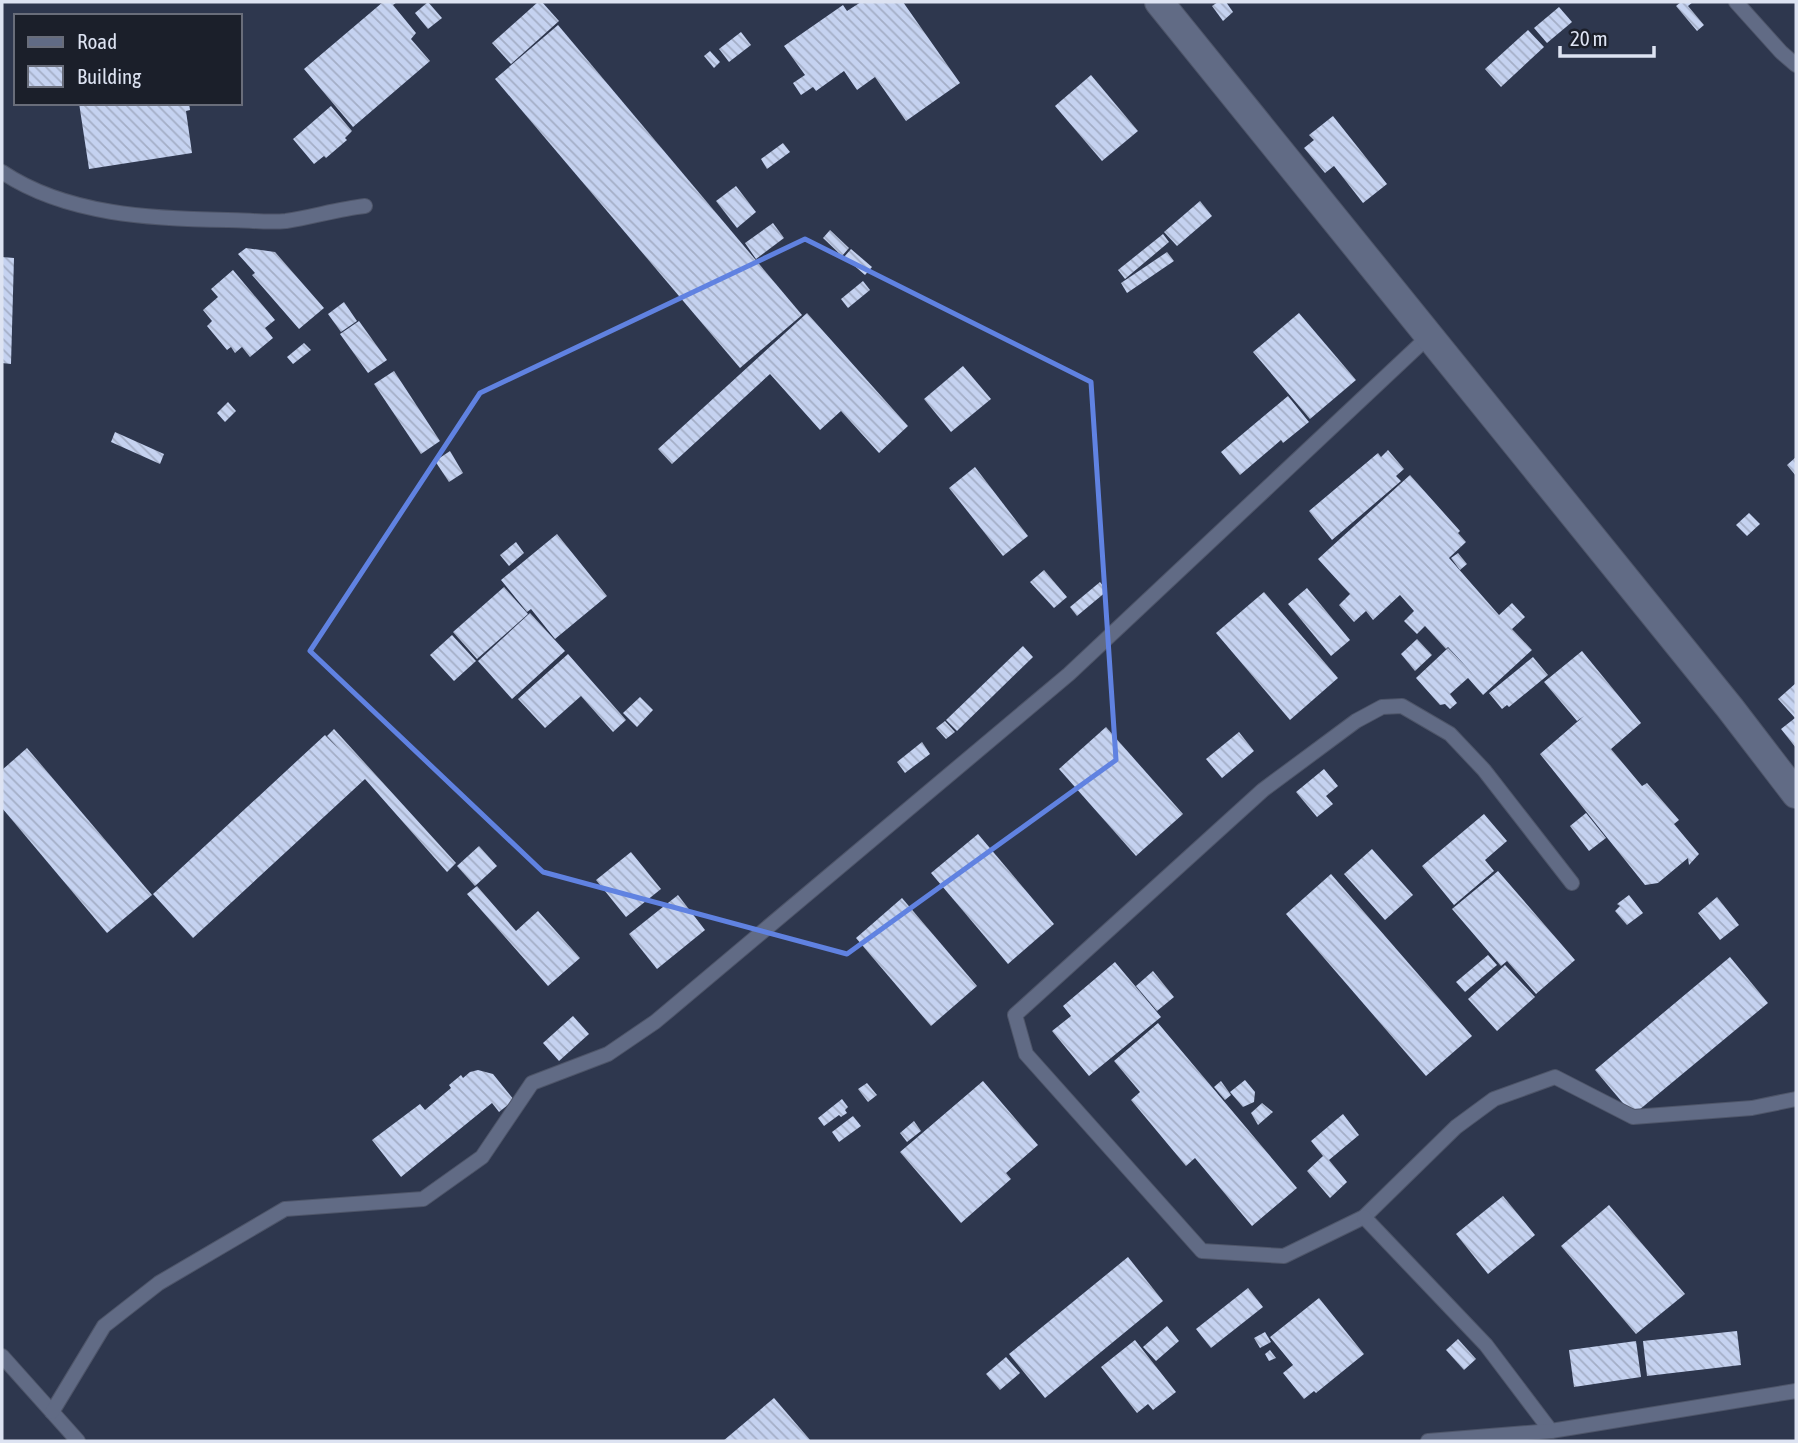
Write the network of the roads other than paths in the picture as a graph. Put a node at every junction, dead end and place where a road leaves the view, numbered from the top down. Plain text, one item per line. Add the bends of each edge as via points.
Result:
1 (1159, 2) edge
2 (1736, 2) edge
3 (1796, 65) edge
4 (2, 172) edge
5 (365, 206) dead end
6 (1429, 336) junction
7 (1796, 794) edge
8 (1572, 883) dead end
9 (1796, 1099) edge
10 (1364, 1217) junction
11 (2, 1356) edge
12 (1796, 1391) edge
13 (52, 1412) junction
14 (1550, 1431) junction
15 (78, 1441) edge
16 (1428, 1441) edge

1 - 6 street
2 - 3 lane
4 - 5 lane via 18,183 94,210 162,217 285,221
6 - 7 street
6 - 13 lane via 1069,674 655,1022 608,1054 531,1083 482,1157 423,1199 285,1209 159,1283 104,1326
8 - 10 lane via 1485,770 1450,734 1402,706 1382,706 1263,790 1015,1016 1026,1054 1202,1251 1284,1256
9 - 10 lane via 1752,1108 1633,1117 1555,1077 1494,1099 1456,1128
10 - 14 lane via 1486,1345
11 - 13 lane
12 - 14 lane
13 - 15 lane
14 - 16 lane

